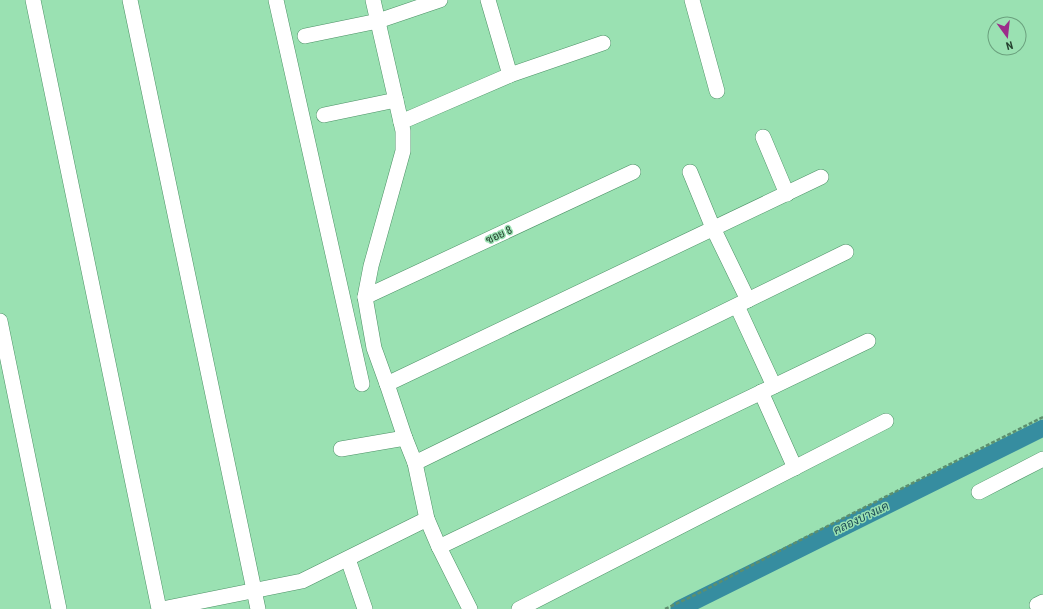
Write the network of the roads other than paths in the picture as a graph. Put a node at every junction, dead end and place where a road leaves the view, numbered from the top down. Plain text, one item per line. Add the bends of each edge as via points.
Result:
1 (33, 0) edge
2 (130, 0) edge
3 (276, 0) edge
4 (373, 0) edge
5 (440, 0) edge
6 (488, 0) edge
7 (692, 0) edge
8 (378, 21) junction
9 (305, 36) dead end
10 (603, 43) dead end
11 (510, 75) junction
12 (717, 91) dead end
13 (396, 100) junction
14 (324, 115) dead end
15 (401, 122) junction
16 (763, 137) dead end
17 (632, 172) dead end
18 (690, 172) dead end
19 (821, 177) dead end
20 (787, 194) junction
21 (713, 228) junction
22 (846, 252) dead end
23 (365, 297) junction
24 (742, 303) junction
25 (0, 321) edge
26 (868, 341) dead end
27 (362, 384) dead end
28 (387, 384) junction
29 (768, 389) junction
30 (886, 421) dead end
31 (405, 438) junction
32 (341, 449) dead end
33 (1043, 459) edge
34 (415, 463) junction
35 (795, 468) junction
36 (979, 492) dead end
37 (427, 519) junction
38 (439, 546) junction
39 (348, 559) junction
40 (254, 591) junction
41 (59, 609) edge
42 (161, 609) edge
43 (258, 609) edge
44 (364, 609) edge
45 (470, 609) edge
46 (519, 609) edge

1 - 42 street
2 - 40 street
3 - 27 street
4 - 8 street
5 - 8 street
6 - 11 street
7 - 12 street
8 - 9 street
8 - 13 street
10 - 11 street
11 - 15 street
13 - 14 street
13 - 15 street
15 - 23 street via 403,151 371,266
16 - 20 street
17 - 23 street, ซอย 8
18 - 21 street
19 - 20 street
20 - 21 street
21 - 24 street
21 - 28 street
22 - 24 street
23 - 28 street via 374,348
24 - 29 street
24 - 34 street
25 - 41 street
26 - 29 street
28 - 31 street
29 - 35 street
29 - 38 street
30 - 35 street
31 - 32 street
31 - 34 street
33 - 36 street
34 - 37 street
35 - 46 street
37 - 38 street
37 - 39 street
38 - 45 street
39 - 40 street via 302,581
39 - 44 street
40 - 42 street
40 - 43 street

